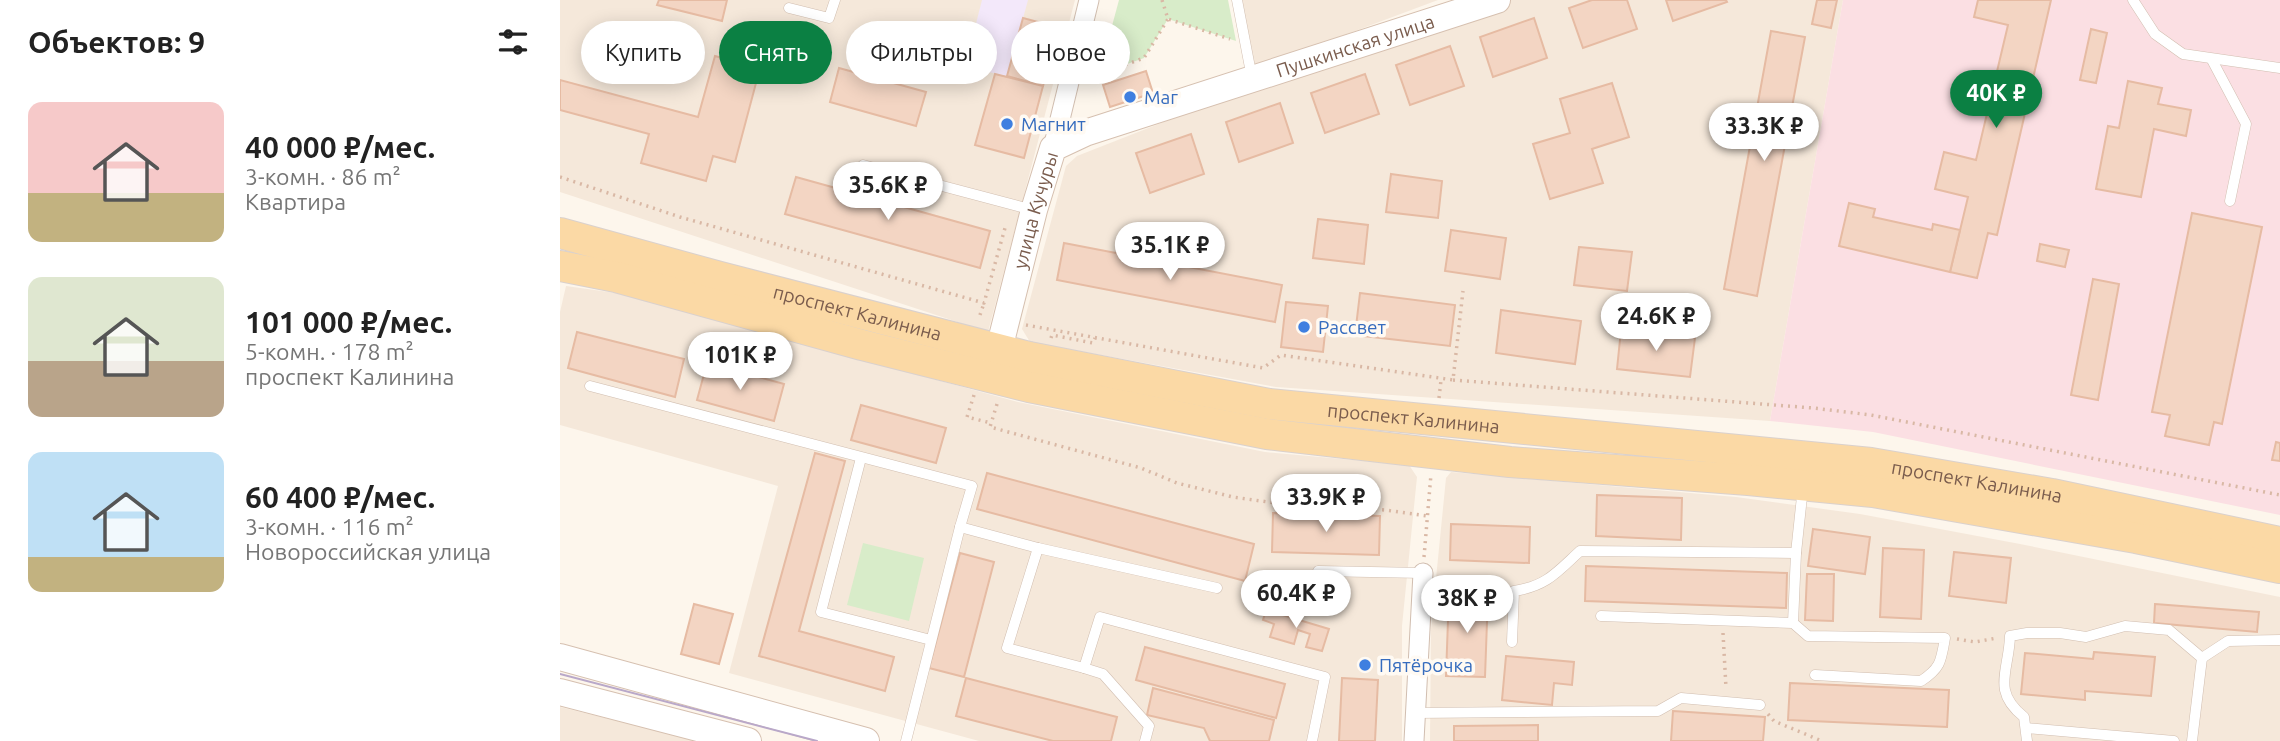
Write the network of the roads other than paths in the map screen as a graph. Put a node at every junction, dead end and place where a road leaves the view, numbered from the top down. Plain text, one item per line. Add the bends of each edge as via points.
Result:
1 (835, 0) edge
2 (1089, 0) edge
3 (1237, 0) edge
4 (1497, 0) edge
5 (2133, 0) edge
6 (789, 8) dead end
7 (2211, 60) junction
8 (2280, 68) edge
9 (1252, 79) junction
10 (1053, 148) junction
11 (863, 164) dead end
12 (2230, 201) dead end
13 (1022, 207) junction
14 (560, 233) edge
15 (560, 266) edge
16 (991, 380) junction
17 (590, 386) dead end
18 (861, 458) junction
19 (1804, 486) junction
20 (960, 527) junction
21 (2280, 542) edge
22 (1038, 548) junction
23 (1796, 553) junction
24 (2280, 568) edge
25 (1318, 570) dead end
26 (1423, 573) joint
27 (1217, 588) dead end
28 (1601, 616) dead end
29 (1793, 623) junction
30 (931, 640) junction
31 (2280, 640) edge
32 (1512, 642) dead end
33 (560, 657) edge
34 (2202, 658) junction
35 (1084, 668) junction
36 (1815, 675) dead end
37 (560, 692) edge
38 (1760, 705) dead end
39 (1415, 713) junction
40 (2026, 728) junction
41 (748, 741) edge
42 (866, 741) edge
43 (906, 741) edge
44 (1145, 741) edge
45 (1312, 741) edge
46 (1414, 741) edge
47 (2027, 741) edge
48 (2174, 741) edge
49 (2192, 741) edge

1 - 6 lane via 829,18
2 - 10 street, улица Кучуры
3 - 9 lane
4 - 9 street, Пушкинская улица
5 - 7 lane via 2155,34 2183,54
7 - 8 lane
7 - 12 lane via 2246,124
9 - 10 street, Пушкинская улица via 1085,133
10 - 13 street, улица Кучуры
11 - 13 lane
13 - 16 street, улица Кучуры
14 - 16 main road, проспект Калинина via 720,277
15 - 16 main road, проспект Калинина via 616,277
16 - 19 main road, проспект Калинина via 1267,434
16 - 21 main road, проспект Калинина via 1033,358 1269,404 1871,463 2052,494
17 - 18 lane
18 - 20 lane via 972,486
18 - 30 lane via 821,612
19 - 23 lane
19 - 24 main road, проспект Калинина via 1996,512
20 - 22 lane
20 - 30 lane
22 - 27 lane
22 - 35 lane via 1007,648
23 - 29 lane
23 - 32 lane via 1580,551 1534,588 1514,591
25 - 26 lane
26 - 39 street
28 - 29 lane
29 - 36 lane via 1808,636 1945,638 1935,672 1921,681
30 - 43 lane
31 - 34 lane via 2228,642
33 - 42 street
34 - 40 lane via 2169,630 2125,626 2086,637 2060,633 2010,636 2005,693 2012,707 2024,716
34 - 49 lane
35 - 44 lane via 1102,674 1149,726
35 - 45 lane via 1100,617 1325,677
37 - 41 street
38 - 39 lane via 1681,698 1658,711
39 - 46 street
40 - 47 lane
40 - 48 lane

